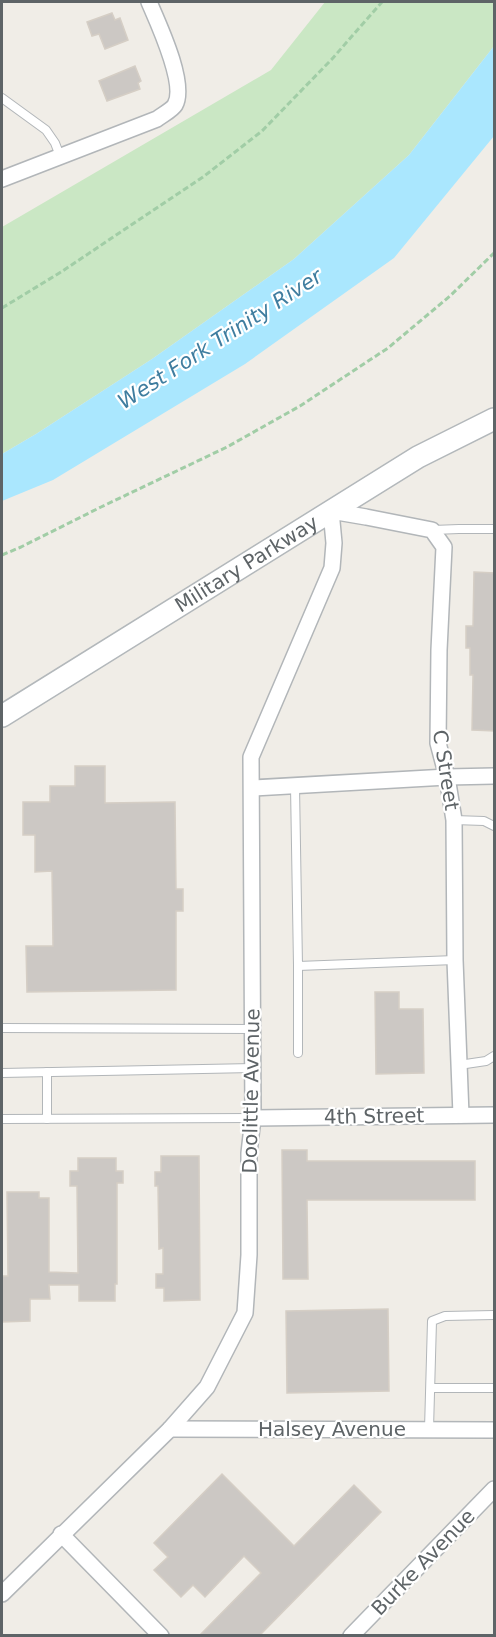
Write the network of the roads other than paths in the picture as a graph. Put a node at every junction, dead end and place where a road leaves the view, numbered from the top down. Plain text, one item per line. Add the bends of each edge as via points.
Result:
1 (150, 2) edge
2 (2, 98) edge
3 (60, 156) junction
4 (2, 178) edge
5 (495, 419) edge
6 (331, 511) junction
7 (432, 530) junction
8 (495, 530) edge
9 (2, 716) edge
10 (495, 776) edge
11 (447, 777) junction
12 (294, 786) junction
13 (252, 788) junction
14 (454, 820) junction
15 (495, 826) edge
16 (455, 960) junction
17 (298, 966) junction
18 (2, 1028) edge
19 (253, 1029) junction
20 (298, 1053) dead end
21 (495, 1056) edge
22 (459, 1065) junction
23 (253, 1068) junction
24 (2, 1072) edge
25 (47, 1072) junction
26 (461, 1115) junction
27 (495, 1115) edge
28 (253, 1118) junction
29 (2, 1119) edge
30 (47, 1119) junction
31 (495, 1315) edge
32 (431, 1388) junction
33 (495, 1388) edge
34 (170, 1429) junction
35 (429, 1430) junction
36 (495, 1430) edge
37 (495, 1489) edge
38 (61, 1534) junction
39 (2, 1594) edge
40 (161, 1635) edge
41 (351, 1635) edge

1 - 3 street via 176,75 175,106 157,119
2 - 3 lane via 46,130
3 - 4 street
5 - 6 street, Military Parkway via 417,457
6 - 7 street
6 - 9 street, Military Parkway
6 - 13 street, Doolittle Avenue via 332,568 251,757
7 - 8 lane
7 - 11 street, C Street via 444,547 438,743
10 - 11 street
11 - 12 street
11 - 14 street, C Street
12 - 13 street
12 - 17 lane
13 - 19 street, Doolittle Avenue
14 - 15 lane via 484,821
14 - 16 street, C Street
16 - 17 lane
16 - 22 street, C Street
17 - 20 lane
18 - 19 lane
19 - 23 street, Doolittle Avenue
21 - 22 lane
22 - 26 street, C Street
23 - 25 lane
23 - 28 street, Doolittle Avenue
24 - 25 lane
25 - 30 lane
26 - 27 street, 4th Street
26 - 28 street, 4th Street
28 - 30 lane
28 - 34 street, Doolittle Avenue via 244,1313 207,1388
29 - 30 lane
31 - 32 lane via 445,1316 432,1321
32 - 33 lane
32 - 35 lane
34 - 35 street, Halsey Avenue
34 - 38 street, Doolittle Avenue
35 - 36 street, Halsey Avenue
37 - 41 street, Burke Avenue
38 - 39 street, Doolittle Avenue
38 - 40 street

